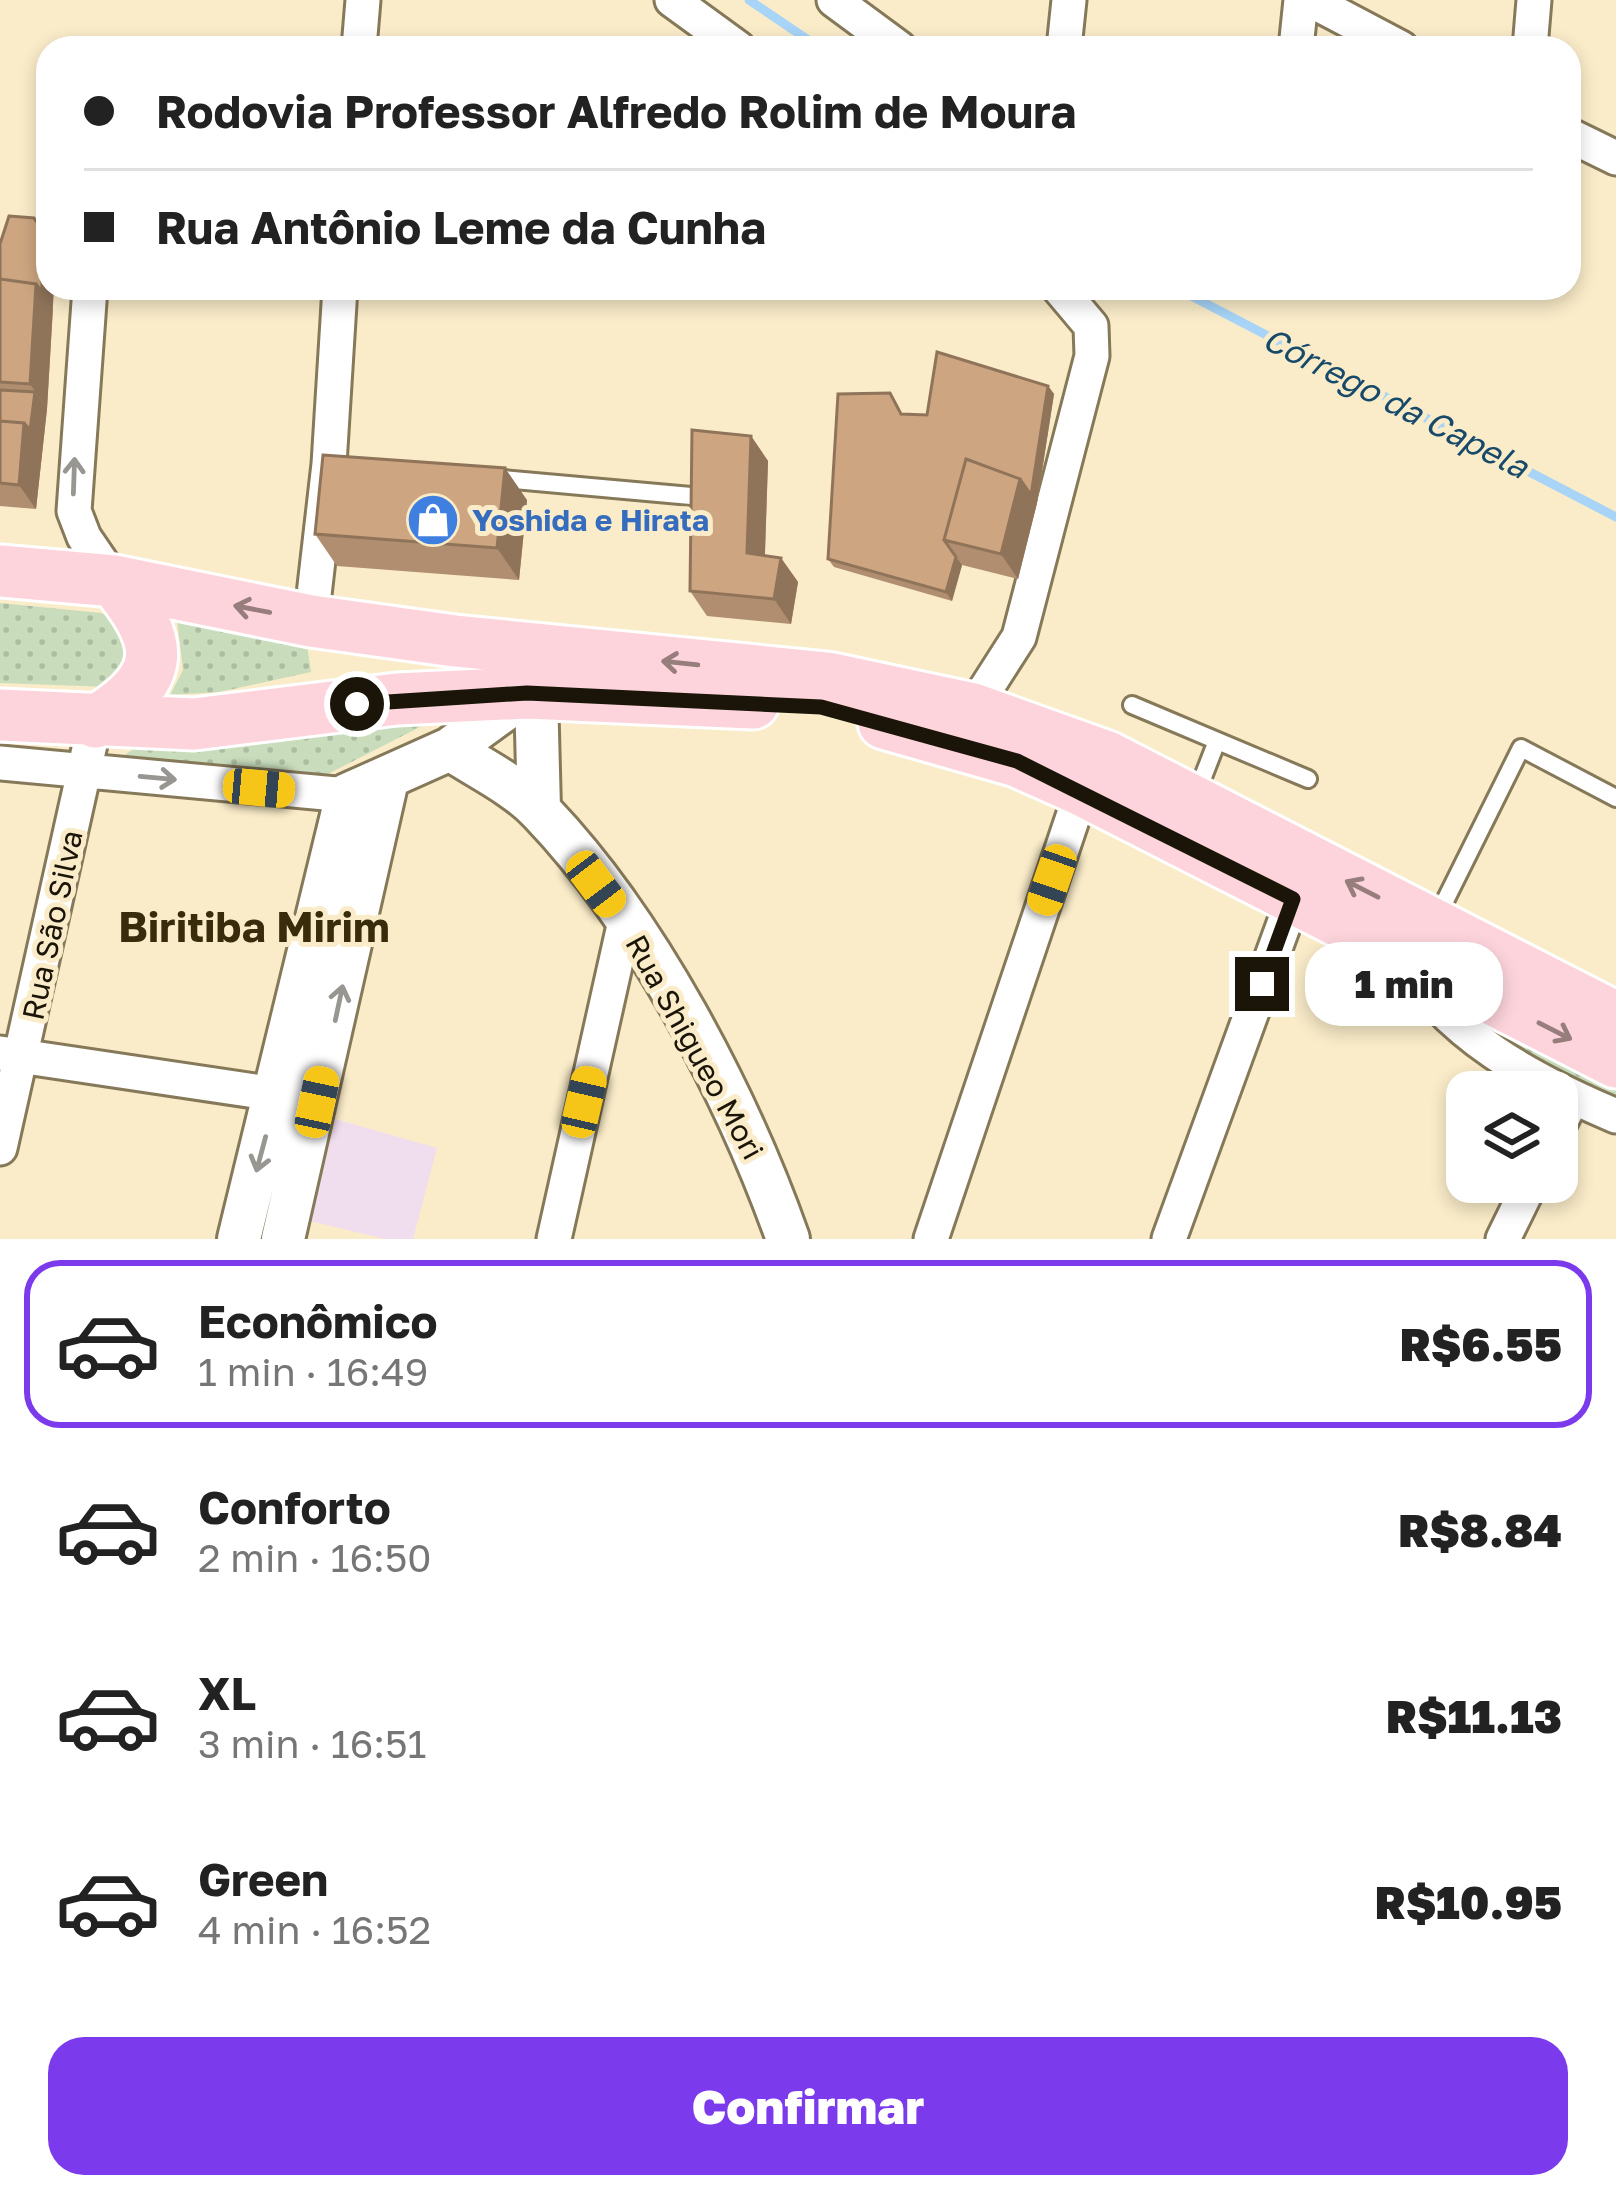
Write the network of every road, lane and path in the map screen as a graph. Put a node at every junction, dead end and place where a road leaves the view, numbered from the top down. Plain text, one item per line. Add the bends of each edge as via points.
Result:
1 (363, 0) edge
2 (672, 0) edge
3 (834, 0) edge
4 (1070, 0) edge
5 (1305, 0) edge
6 (1534, 0) edge
7 (360, 36) edge
8 (722, 36) edge
9 (883, 36) edge
10 (1066, 36) edge
11 (1298, 36) edge
12 (1377, 36) edge
13 (1531, 36) edge
14 (1581, 141) edge
15 (1616, 158) edge
16 (89, 300) edge
17 (340, 300) edge
18 (1071, 300) edge
19 (465, 476) edge
20 (691, 496) edge
21 (0, 572) edge
22 (114, 581) junction
23 (311, 621) junction
24 (532, 693) junction
25 (1132, 705) dead end
26 (974, 709) junction
27 (0, 715) edge
28 (95, 722) junction
29 (0, 737) edge
30 (1217, 741) junction
31 (450, 749) junction
32 (0, 764) edge
33 (84, 771) junction
34 (387, 779) junction
35 (1308, 779) dead end
36 (1082, 790) junction
37 (347, 795) junction
38 (1616, 798) edge
39 (1193, 801) junction
40 (539, 809) junction
41 (1293, 899) junction
42 (625, 921) junction
43 (1414, 937) junction
44 (1616, 1018) edge
45 (12, 1054) edge
46 (1616, 1061) edge
47 (1529, 1071) edge
48 (297, 1098) junction
49 (1578, 1099) edge
50 (1616, 1116) edge
51 (0, 1148) edge
52 (1521, 1203) edge
53 (239, 1239) edge
54 (283, 1239) edge
55 (554, 1239) edge
56 (788, 1239) edge
57 (932, 1239) edge
58 (1169, 1239) edge
59 (1503, 1239) edge

1 - 7 street
2 - 8 street
3 - 9 street
4 - 10 street
5 - 11 street
5 - 12 street
6 - 13 street
14 - 15 street
22 -> 16 street via 74,512
17 - 23 street via 341,465
18 - 26 street via 1091,326 1092,356 1019,637
19 - 20 lane
21 - 22 main road
23 -> 22 main road
22 - 28 main road via 140,611 153,655 140,690
26 -> 23 main road via 827,678
24 - 28 main road via 397,699 194,724
24 - 31 street
24 - 36 main road via 821,707 943,737
24 - 40 street
25 - 30 lane
26 - 39 main road via 1107,757
27 - 28 main road
28 - 33 street, Rua São Silva
29 - 33 street
30 - 35 lane
30 - 39 lane
31 - 34 street
31 - 40 street, Rua Shigueo Mori
32 - 33 street
33 -> 37 street
33 - 45 street, Rua São Silva
34 - 37 street
48 -> 34 street
36 - 41 main road
36 - 57 street
37 - 48 street
38 - 43 lane via 1521,748
43 -> 39 main road
40 - 42 street, Rua Shigueo Mori
41 - 43 main road
41 - 58 street
42 - 55 street
42 - 56 street, Rua Shigueo Mori via 706,1058
43 - 44 main road
43 -> 46 main road
43 - 47 street via 1424,994 1461,1031
45 - 48 street
45 - 51 street, Rua São Silva
48 -> 53 street
48 - 54 street
49 - 50 street
52 - 59 street

